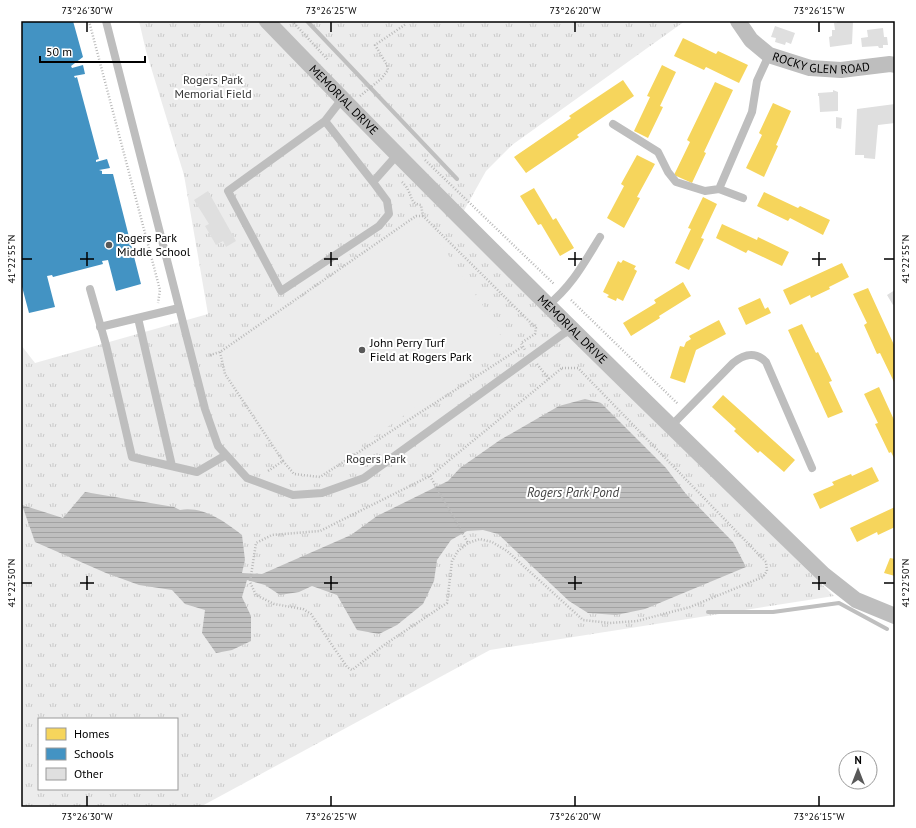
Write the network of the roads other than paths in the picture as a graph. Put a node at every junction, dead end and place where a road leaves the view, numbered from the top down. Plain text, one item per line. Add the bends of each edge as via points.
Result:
1 (106, 21) edge
2 (267, 21) edge
3 (738, 21) edge
4 (769, 55) junction
5 (895, 65) edge
6 (349, 95) junction
7 (325, 122) junction
8 (612, 124) dead end
9 (397, 155) junction
10 (373, 182) junction
11 (719, 189) junction
12 (743, 198) dead end
13 (600, 237) dead end
14 (90, 289) dead end
15 (547, 306) junction
16 (179, 308) junction
17 (138, 318) junction
18 (100, 327) junction
19 (570, 329) junction
20 (671, 426) junction
21 (226, 455) junction
22 (172, 466) junction
23 (812, 468) dead end
24 (895, 616) edge

1 - 16 lane
2 - 6 street, MEMORIAL DRIVE
3 - 4 street, ROCKY GLEN ROAD via 751,40
4 - 5 street, ROCKY GLEN ROAD via 810,68 841,70
4 - 11 lane via 757,81 752,112
6 - 7 lane
6 - 9 street, MEMORIAL DRIVE
7 - 10 lane
7 - 10 lane via 228,190 281,291 379,226 389,214 387,201
8 - 11 lane via 658,152 676,182 706,191
9 - 10 lane
9 - 15 street, MEMORIAL DRIVE
11 - 12 lane
13 - 15 lane via 575,278 563,293
14 - 18 lane
15 - 19 street, MEMORIAL DRIVE
16 - 17 lane
16 - 21 lane via 205,409 218,446
17 - 18 lane
17 - 22 lane
18 - 22 lane via 132,457
19 - 20 street, MEMORIAL DRIVE
19 - 21 lane via 364,478 322,493 293,495 247,478
20 - 23 lane via 741,356 751,354 761,357 766,362
20 - 24 street, MEMORIAL DRIVE via 823,574 856,600
21 - 22 lane via 197,472

